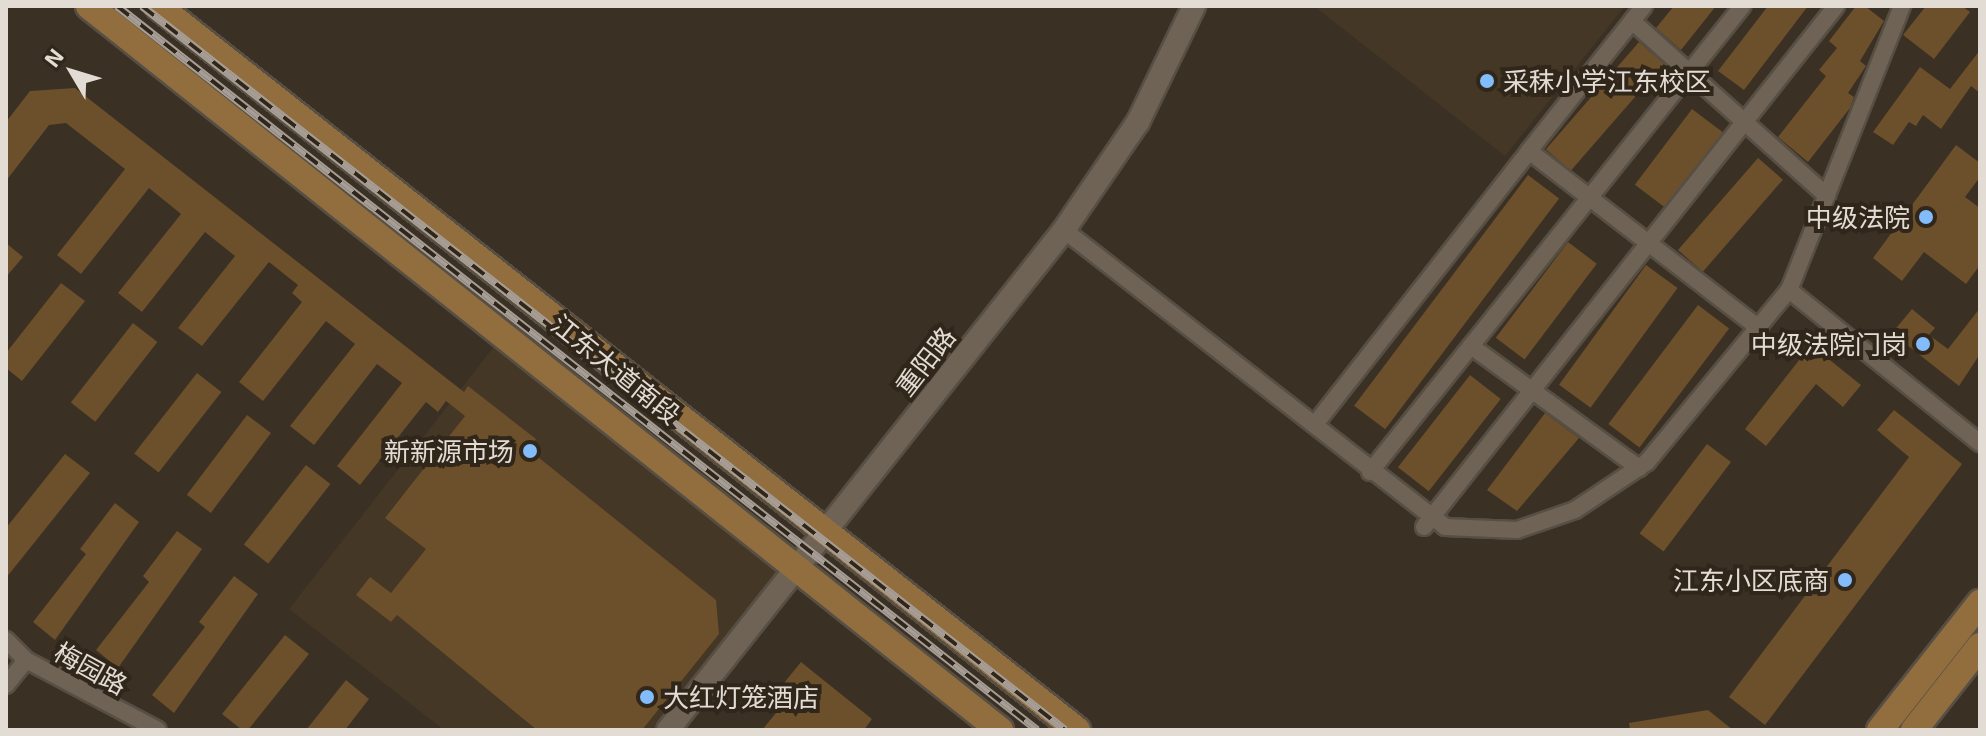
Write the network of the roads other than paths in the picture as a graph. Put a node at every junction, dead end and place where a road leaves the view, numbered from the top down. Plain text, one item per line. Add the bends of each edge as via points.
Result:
1 (89, 6) edge
2 (158, 6) edge
3 (1194, 6) edge
4 (1644, 6) edge
5 (1742, 6) edge
6 (1836, 6) edge
7 (1902, 6) edge
8 (1632, 21) junction
9 (1748, 122) junction
10 (1529, 151) junction
11 (1827, 196) junction
12 (1588, 197) junction
13 (1064, 230) junction
14 (1651, 245) junction
15 (1789, 290) junction
16 (1759, 328) junction
17 (1471, 346) junction
18 (1535, 393) junction
19 (1316, 423) junction
20 (1980, 443) edge
21 (1639, 468) junction
22 (1370, 472) junction
23 (1428, 522) junction
24 (823, 534) junction
25 (796, 568) junction
26 (1980, 603) edge
27 (6, 640) edge
28 (1980, 646) edge
29 (26, 660) junction
30 (6, 685) edge
31 (158, 730) edge
32 (668, 730) edge
33 (1000, 730) edge
34 (1077, 730) edge
35 (1880, 730) edge
36 (1914, 730) edge

1 - 25 main road, 江东大道南段
2 - 24 main road, 江东大道南段
3 - 13 street, 重阳路 via 1138,122
4 - 8 street
5 - 12 street
6 - 9 street
7 - 11 street
8 - 9 street
8 - 10 street
9 - 11 street
9 - 14 street
10 - 12 street
10 - 19 street
11 - 15 street
12 - 14 street
12 - 17 street
13 - 19 street
13 - 24 street, 重阳路
14 - 16 street
14 - 18 street
15 - 16 street
15 - 20 street
16 - 21 street
17 - 18 street
17 - 22 street
18 - 21 street
18 - 23 street
19 - 22 street
21 - 23 street via 1575,510 1517,530
22 - 23 street
24 - 25 street, 重阳路
24 - 34 main road, 江东大道南段
25 - 32 street, 重阳路
25 - 33 main road, 江东大道南段
26 - 35 main road
27 - 29 street, 梅园路
28 - 36 main road
29 - 30 street
29 - 31 street, 梅园路

